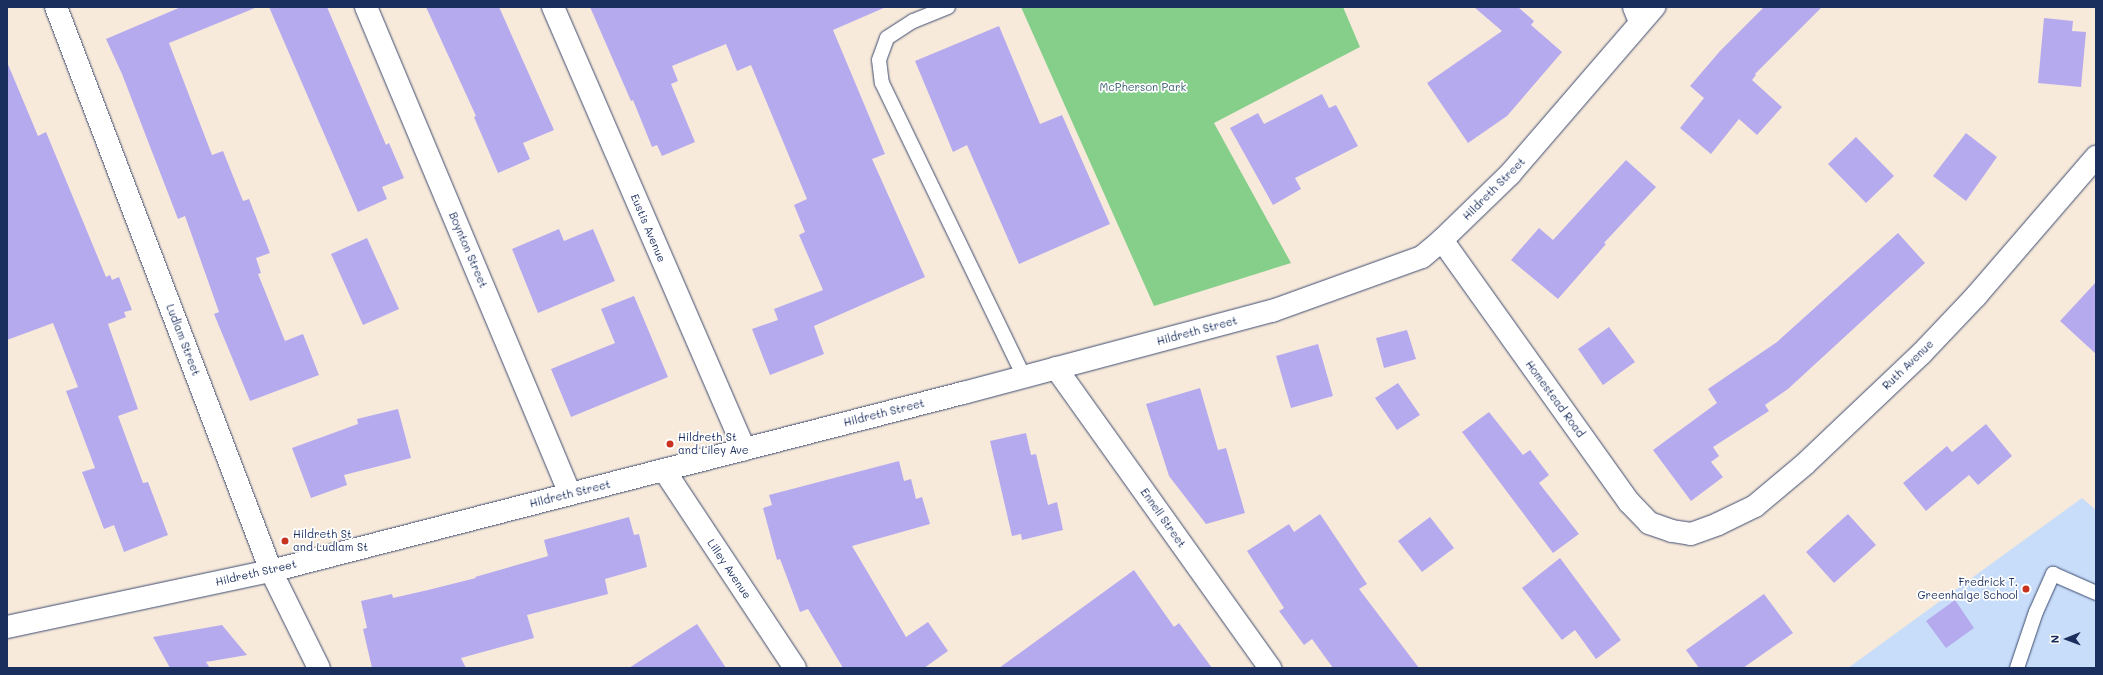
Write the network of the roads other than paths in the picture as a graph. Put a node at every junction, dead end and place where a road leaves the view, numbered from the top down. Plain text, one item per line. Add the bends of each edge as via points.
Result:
1 (56, 7) edge
2 (366, 7) edge
3 (553, 7) edge
4 (948, 7) edge
5 (1642, 12) edge
6 (2096, 157) edge
7 (1442, 240) junction
8 (1056, 368) junction
9 (1024, 376) junction
10 (744, 449) junction
11 (664, 470) junction
12 (570, 494) junction
13 (1688, 533) joint
14 (270, 571) junction
15 (2096, 593) edge
16 (7, 626) edge
17 (319, 668) edge
18 (795, 668) edge
19 (1270, 668) edge
20 (2017, 668) edge

1 - 14 street, Ludlam Street
2 - 12 street, Boynton Street
3 - 10 street, Eustis Avenue
4 - 9 lane via 913,20 887,38 879,60 882,83
5 - 7 street, Hildreth Street via 1510,174
6 - 13 street, Ruth Avenue via 1976,296 1922,353 1805,464 1755,506 1718,524
7 - 8 street, Hildreth Street via 1422,257 1272,311
7 - 13 street, Homestead Road via 1629,502 1649,523 1672,531
8 - 9 street, Hildreth Street
8 - 19 street, Ennell Street
9 - 10 street, Hildreth Street
10 - 11 street, Hildreth Street
11 - 12 street, Hildreth Street
11 - 18 street, Lilley Avenue
12 - 14 street, Hildreth Street
14 - 16 street, Hildreth Street
14 - 17 street, Ludlam Street
15 - 20 lane via 2053,574 2036,612

